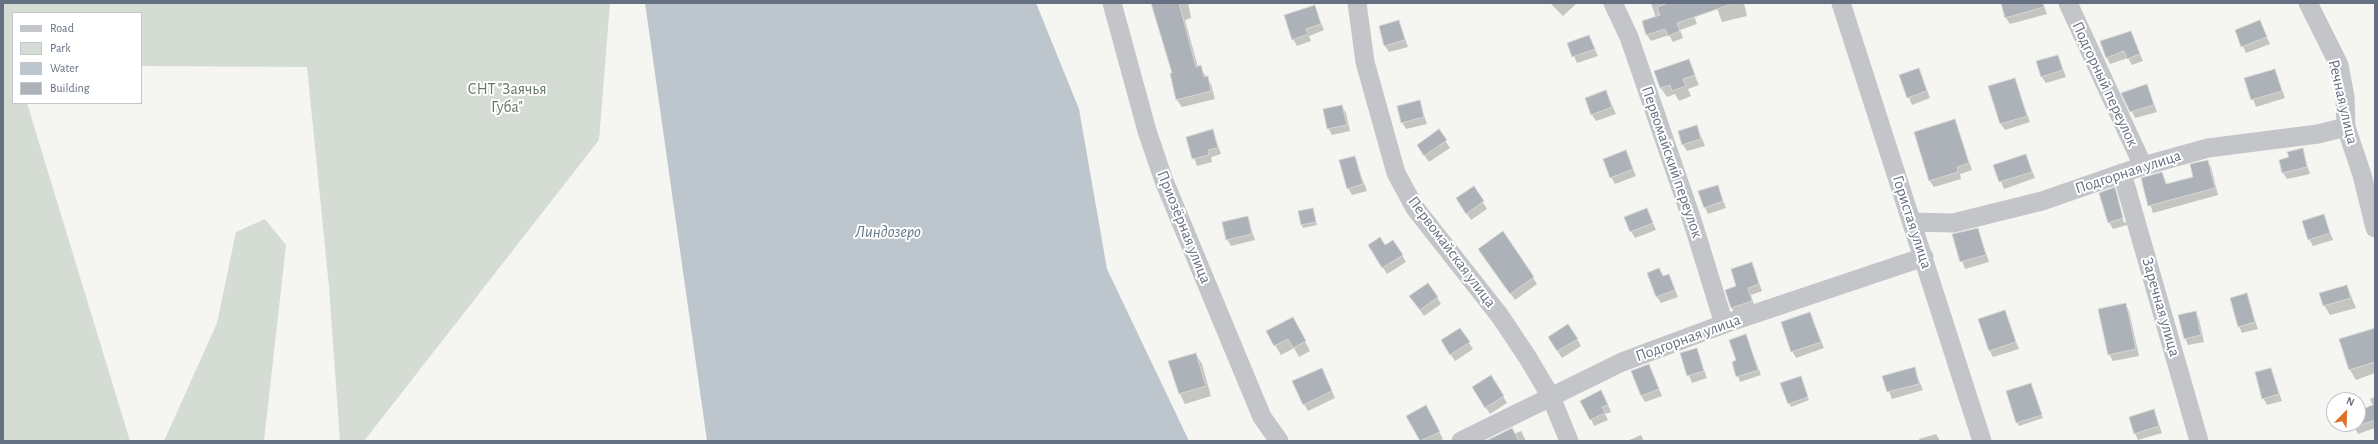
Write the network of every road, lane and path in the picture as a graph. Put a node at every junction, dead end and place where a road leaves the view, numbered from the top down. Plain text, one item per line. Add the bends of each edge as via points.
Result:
1 (1112, 3) edge
2 (1614, 3) edge
3 (1841, 3) edge
4 (2068, 3) edge
5 (2308, 3) edge
6 (1361, 4) edge
7 (2346, 127) junction
8 (2143, 166) junction
9 (2122, 173) junction
10 (1912, 222) junction
11 (2375, 228) edge
12 (1924, 257) junction
13 (1724, 324) junction
14 (1551, 397) junction
15 (1279, 441) edge
16 (1461, 441) edge
17 (1569, 441) edge
18 (1982, 441) edge
19 (2199, 441) edge

1 - 15 street, Приозёрная улица via 1147,131 1164,182 1262,417
2 - 13 street, Первомайский переулок via 1630,37
3 - 10 street, Гористая улица
4 - 8 street, Подгорный переулок
5 - 7 street, Речная улица via 2339,65 2345,98
6 - 14 street, Первомайская улица via 1365,62 1396,173 1415,208 1500,316
7 - 8 street, Подгорная улица via 2318,134 2208,148
7 - 11 street, Речная улица via 2362,174
8 - 9 street, Подгорная улица
9 - 10 street, Подгорная улица via 2042,201 1953,223
9 - 19 street, Заречная улица
10 - 12 street, Гористая улица
12 - 13 street, Подгорная улица
12 - 18 street, Гористая улица
13 - 14 street, Подгорная улица via 1622,362
14 - 16 street, Подгорная улица
14 - 17 street, Первомайская улица

